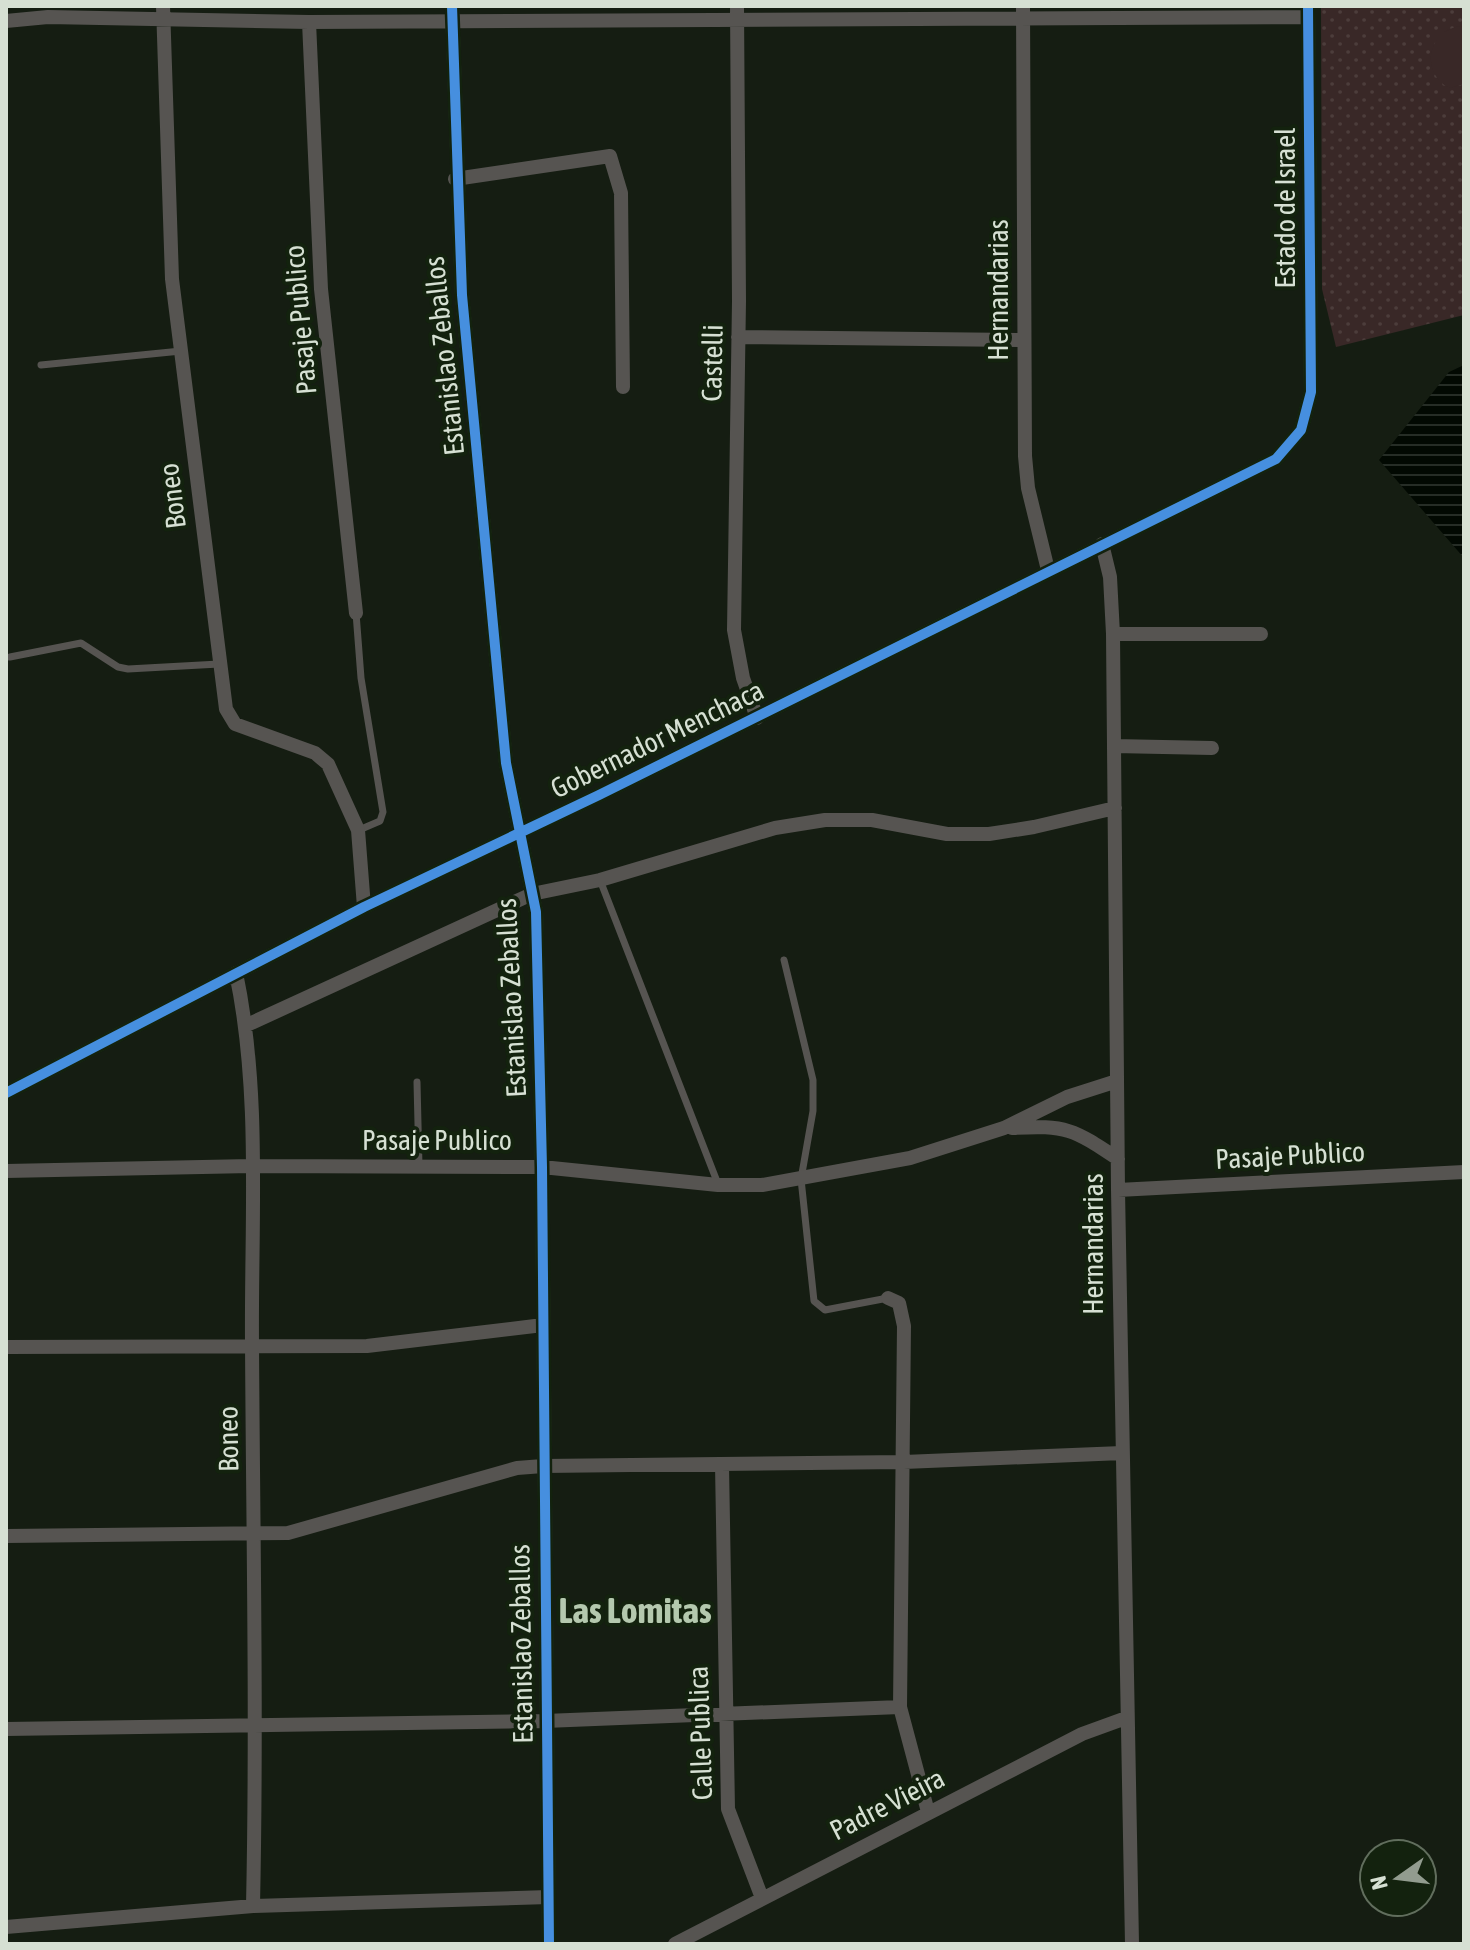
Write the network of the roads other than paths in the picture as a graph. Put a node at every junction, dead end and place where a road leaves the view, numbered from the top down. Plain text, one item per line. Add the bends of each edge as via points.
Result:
1 (1308, 11) edge
2 (737, 12) edge
3 (1023, 12) edge
4 (163, 13) edge
5 (452, 13) edge
6 (6, 21) edge
7 (309, 22) junction
8 (455, 179) junction
9 (738, 337) junction
10 (1023, 340) junction
11 (181, 351) junction
12 (41, 365) dead end
13 (623, 387) dead end
14 (1308, 409) joint
15 (1102, 544) junction
16 (1048, 570) junction
17 (356, 613) joint
18 (1113, 634) junction
19 (1261, 634) dead end
20 (10, 657) dead end
21 (219, 664) junction
22 (757, 718) junction
23 (1114, 746) junction
24 (1212, 748) dead end
25 (1115, 808) junction
26 (358, 830) junction
27 (520, 830) junction
28 (600, 880) junction
29 (532, 894) junction
30 (364, 907) junction
31 (784, 960) dead end
32 (236, 973) junction
33 (247, 1025) junction
34 (1117, 1081) junction
35 (417, 1082) dead end
36 (6, 1093) edge
37 (1004, 1128) junction
38 (1118, 1159) junction
39 (251, 1166) junction
40 (419, 1166) junction
41 (542, 1167) junction
42 (6, 1171) edge
43 (1464, 1172) edge
44 (801, 1179) junction
45 (718, 1185) junction
46 (1118, 1190) junction
47 (888, 1298) joint
48 (543, 1325) junction
49 (6, 1347) edge
50 (252, 1349) junction
51 (1122, 1453) junction
52 (904, 1462) junction
53 (722, 1465) junction
54 (543, 1466) junction
55 (6, 1536) edge
56 (256, 1536) junction
57 (900, 1707) junction
58 (723, 1715) junction
59 (1126, 1718) junction
60 (545, 1721) junction
61 (256, 1725) junction
62 (6, 1729) edge
63 (928, 1812) junction
64 (549, 1897) junction
65 (762, 1898) junction
66 (253, 1906) junction
67 (6, 1927) edge
68 (549, 1944) edge
69 (675, 1944) edge
70 (1132, 1944) edge

1 - 3 street
1 - 14 street, Estado de Israel
2 - 3 street
2 - 5 street
2 - 9 street, Castelli
3 - 10 street, Hernandarias
4 - 6 street
4 - 7 street
4 - 11 street, Boneo via 169,237
5 - 7 street
5 - 8 street, Estanislao Zeballos
7 - 17 street, Pasaje Publico via 321,289
8 - 13 street via 610,156 621,193
8 - 27 street, Estanislao Zeballos via 506,763
9 - 10 street
9 - 22 street, Castelli via 734,630
10 - 16 street, Hernandarias via 1028,488
11 - 12 lane
11 - 21 street, Boneo
14 - 15 street, Gobernador Menchaca via 1301,430 1276,459
15 - 16 street, Gobernador Menchaca
15 - 18 street, Hernandarias
16 - 22 street, Gobernador Menchaca
17 - 26 lane via 383,812 380,821
18 - 19 street
18 - 23 street, Hernandarias
20 - 21 lane via 81,643 128,669
21 - 26 street, Boneo via 229,717 322,758
22 - 27 street, Gobernador Menchaca
23 - 24 street
23 - 25 street, Hernandarias
25 - 28 street via 989,834 825,820 775,828
25 - 34 street, Hernandarias
26 - 30 street, Boneo
27 - 29 street, Estanislao Zeballos
27 - 30 street, Gobernador Menchaca
28 - 29 street
28 - 45 lane
29 - 33 street
29 - 41 street, Estanislao Zeballos
30 - 32 street, Gobernador Menchaca
31 - 44 lane via 813,1080
32 - 33 street, Boneo
32 - 36 street, Gobernador Menchaca
33 - 39 street, Boneo
34 - 37 street, Pasaje Publico via 1067,1097
34 - 38 street, Hernandarias
35 - 40 lane
37 - 38 street, Pasaje Publico via 1055,1125 1076,1131
37 - 44 street, Pasaje Publico via 910,1158
38 - 46 street, Hernandarias
39 - 40 street, Pasaje Publico
39 - 42 street, Pasaje Publico
39 - 50 street, Boneo
40 - 41 street, Pasaje Publico
41 - 45 street, Pasaje Publico
41 - 48 street, Estanislao Zeballos
43 - 46 street, Pasaje Publico
44 - 45 street, Pasaje Publico
44 - 47 lane via 814,1301 825,1310
46 - 51 street, Hernandarias
47 - 52 street via 899,1303 904,1326
48 - 50 street via 367,1346
48 - 54 street, Estanislao Zeballos
49 - 50 street
50 - 56 street, Boneo
51 - 52 street
51 - 59 street, Hernandarias
52 - 53 street
52 - 57 street
53 - 54 street
53 - 58 street, Calle Publica
54 - 56 street via 517,1468 318,1527
54 - 60 street, Estanislao Zeballos
55 - 56 street
56 - 61 street, Boneo
57 - 58 street
57 - 63 street
58 - 60 street
58 - 65 street, Calle Publica via 728,1809
59 - 63 street, Padre Vieira via 1082,1734
59 - 70 street, Hernandarias
60 - 61 street
60 - 64 street, Estanislao Zeballos
61 - 62 street
61 - 66 street, Boneo
63 - 65 street, Padre Vieira
64 - 66 street
64 - 68 street, Estanislao Zeballos
65 - 69 street, Padre Vieira
66 - 67 street

